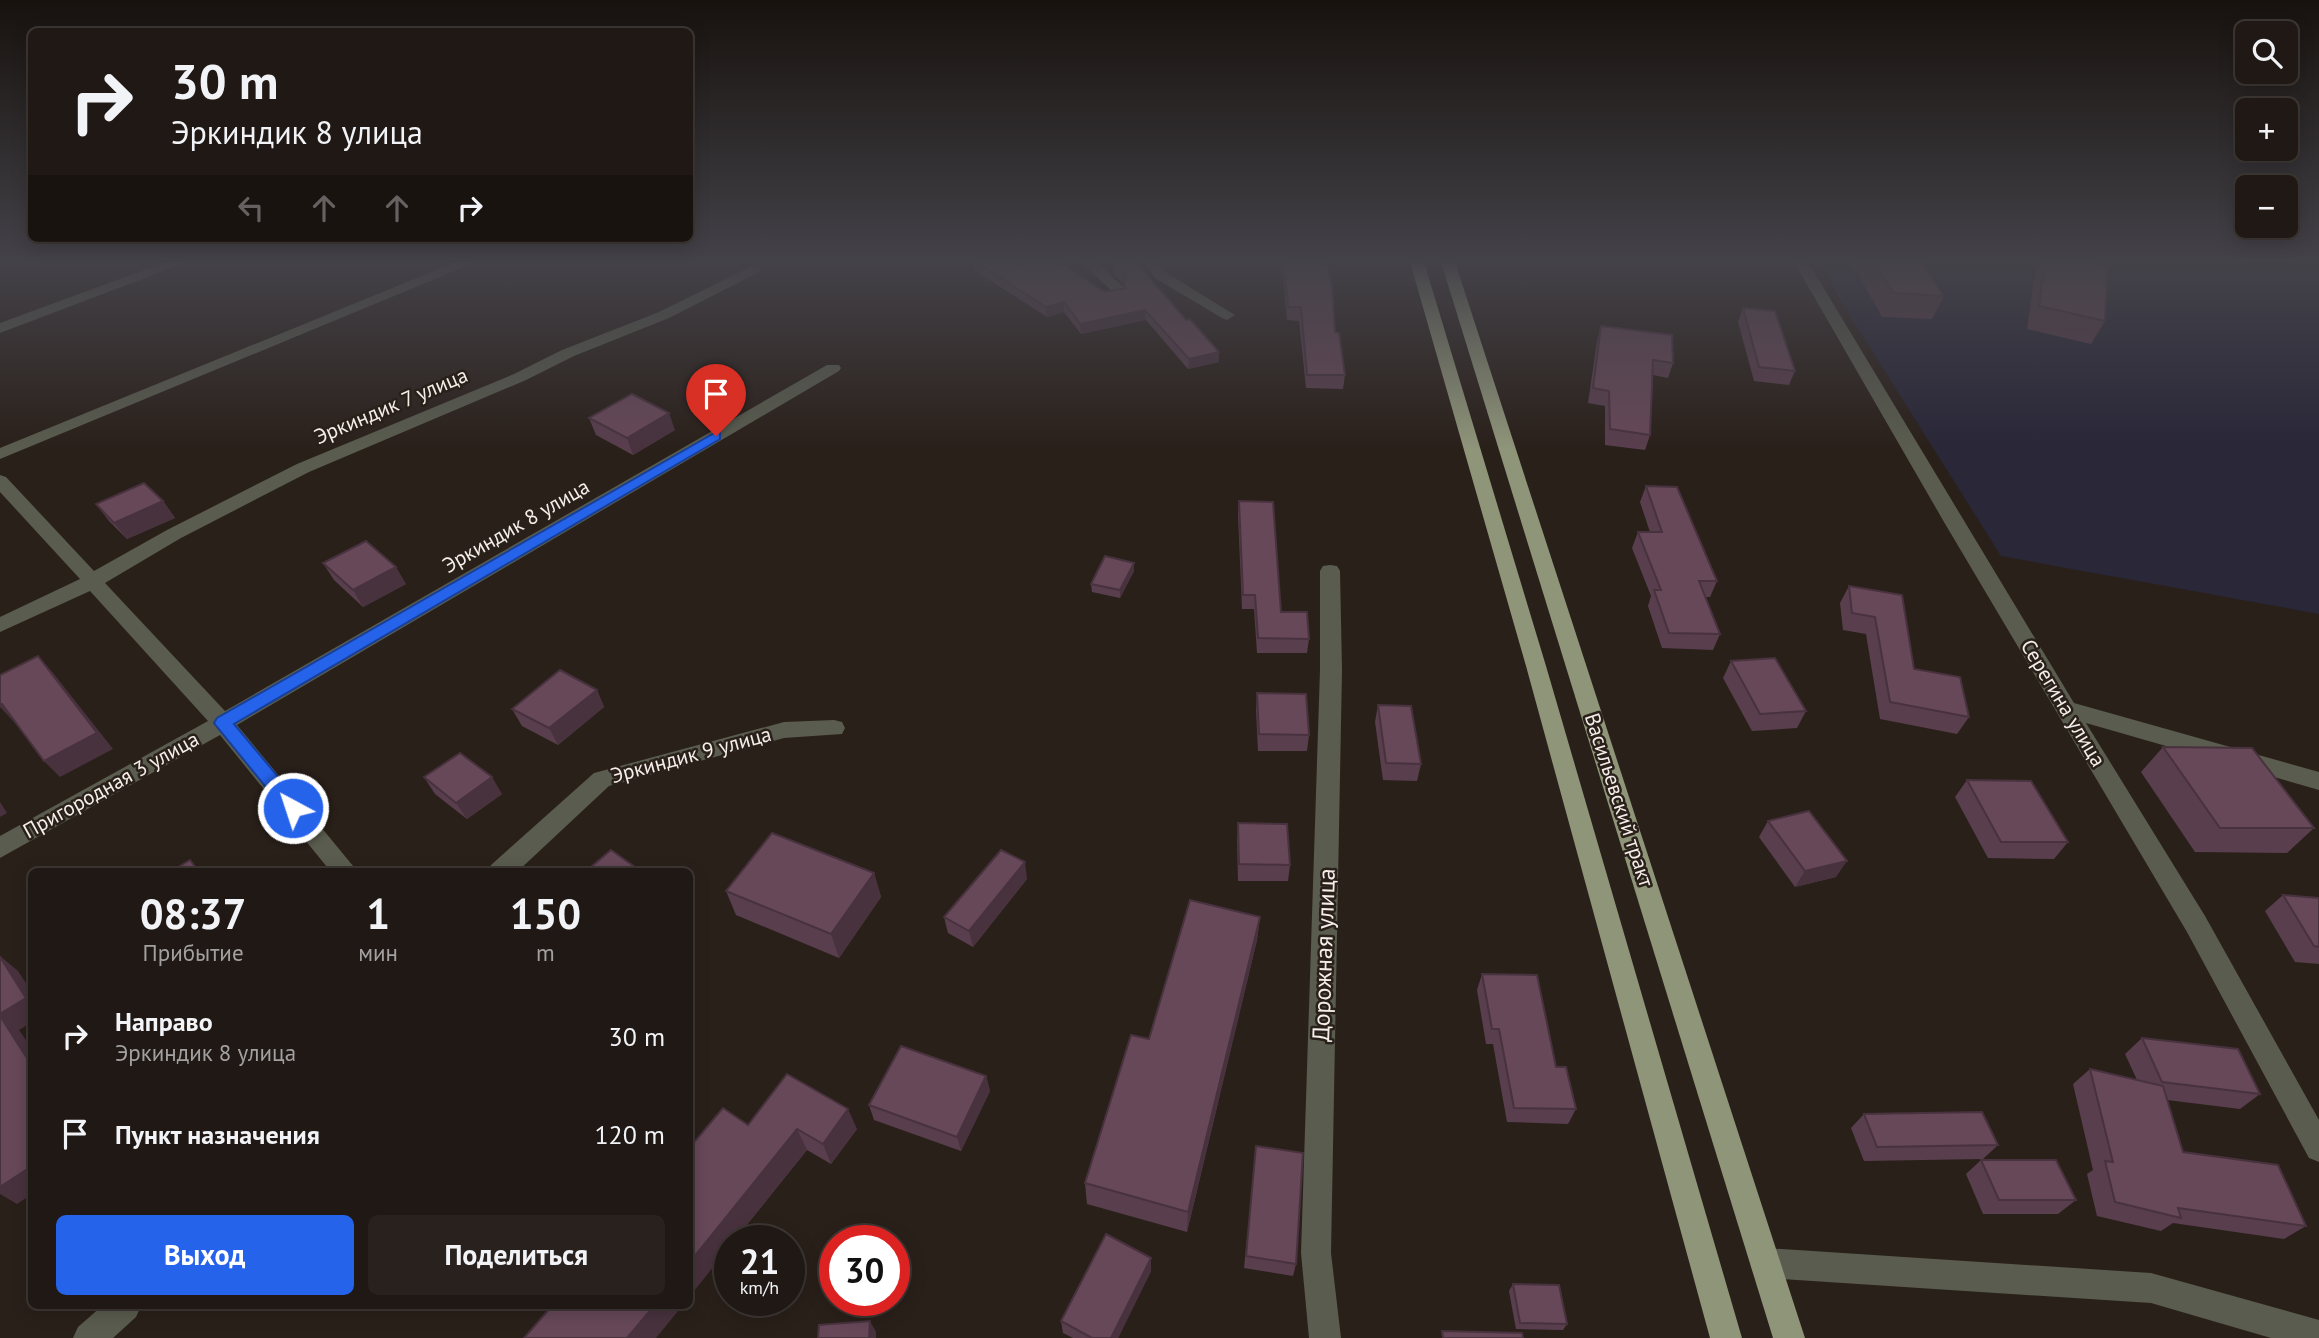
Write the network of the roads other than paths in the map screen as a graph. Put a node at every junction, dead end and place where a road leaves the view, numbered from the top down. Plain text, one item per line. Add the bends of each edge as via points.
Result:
1 (316, 324) edge
2 (640, 324) edge
3 (1435, 324) edge
4 (1468, 324) edge
5 (1838, 324) edge
6 (833, 368) dead end
7 (0, 454) edge
8 (0, 481) edge
9 (1330, 571) dead end
10 (91, 582) junction
11 (0, 625) edge
12 (2066, 709) junction
13 (223, 723) junction
14 (834, 729) dead end
15 (2319, 781) edge
16 (0, 848) edge
17 (343, 868) edge
18 (504, 868) edge
19 (2319, 1148) edge
20 (1765, 1263) junction
21 (122, 1309) edge
22 (2319, 1336) edge
23 (89, 1338) edge
24 (1325, 1338) edge
25 (1726, 1338) edge
26 (1789, 1338) edge

1 - 7 street
2 - 10 street, Эркиндик 7 улица via 303,467
3 - 25 main road, Васильевский тракт
4 - 20 main road, Васильевский тракт
5 - 12 street, Серегина улица
6 - 13 street, Эркиндик 8 улица
8 - 10 street
9 - 24 street, Дорожная улица via 1316,1253
10 - 11 street, Эркиндик 7 улица
10 - 13 street
12 - 15 street
12 - 19 street, Серегина улица via 2196,924
13 - 16 street, Пригородная 3 улица
13 - 17 street
14 - 18 street, Эркиндик 9 улица via 784,730 602,779
20 - 22 street via 2151,1288
20 - 26 main road, Васильевский тракт
21 - 23 street

